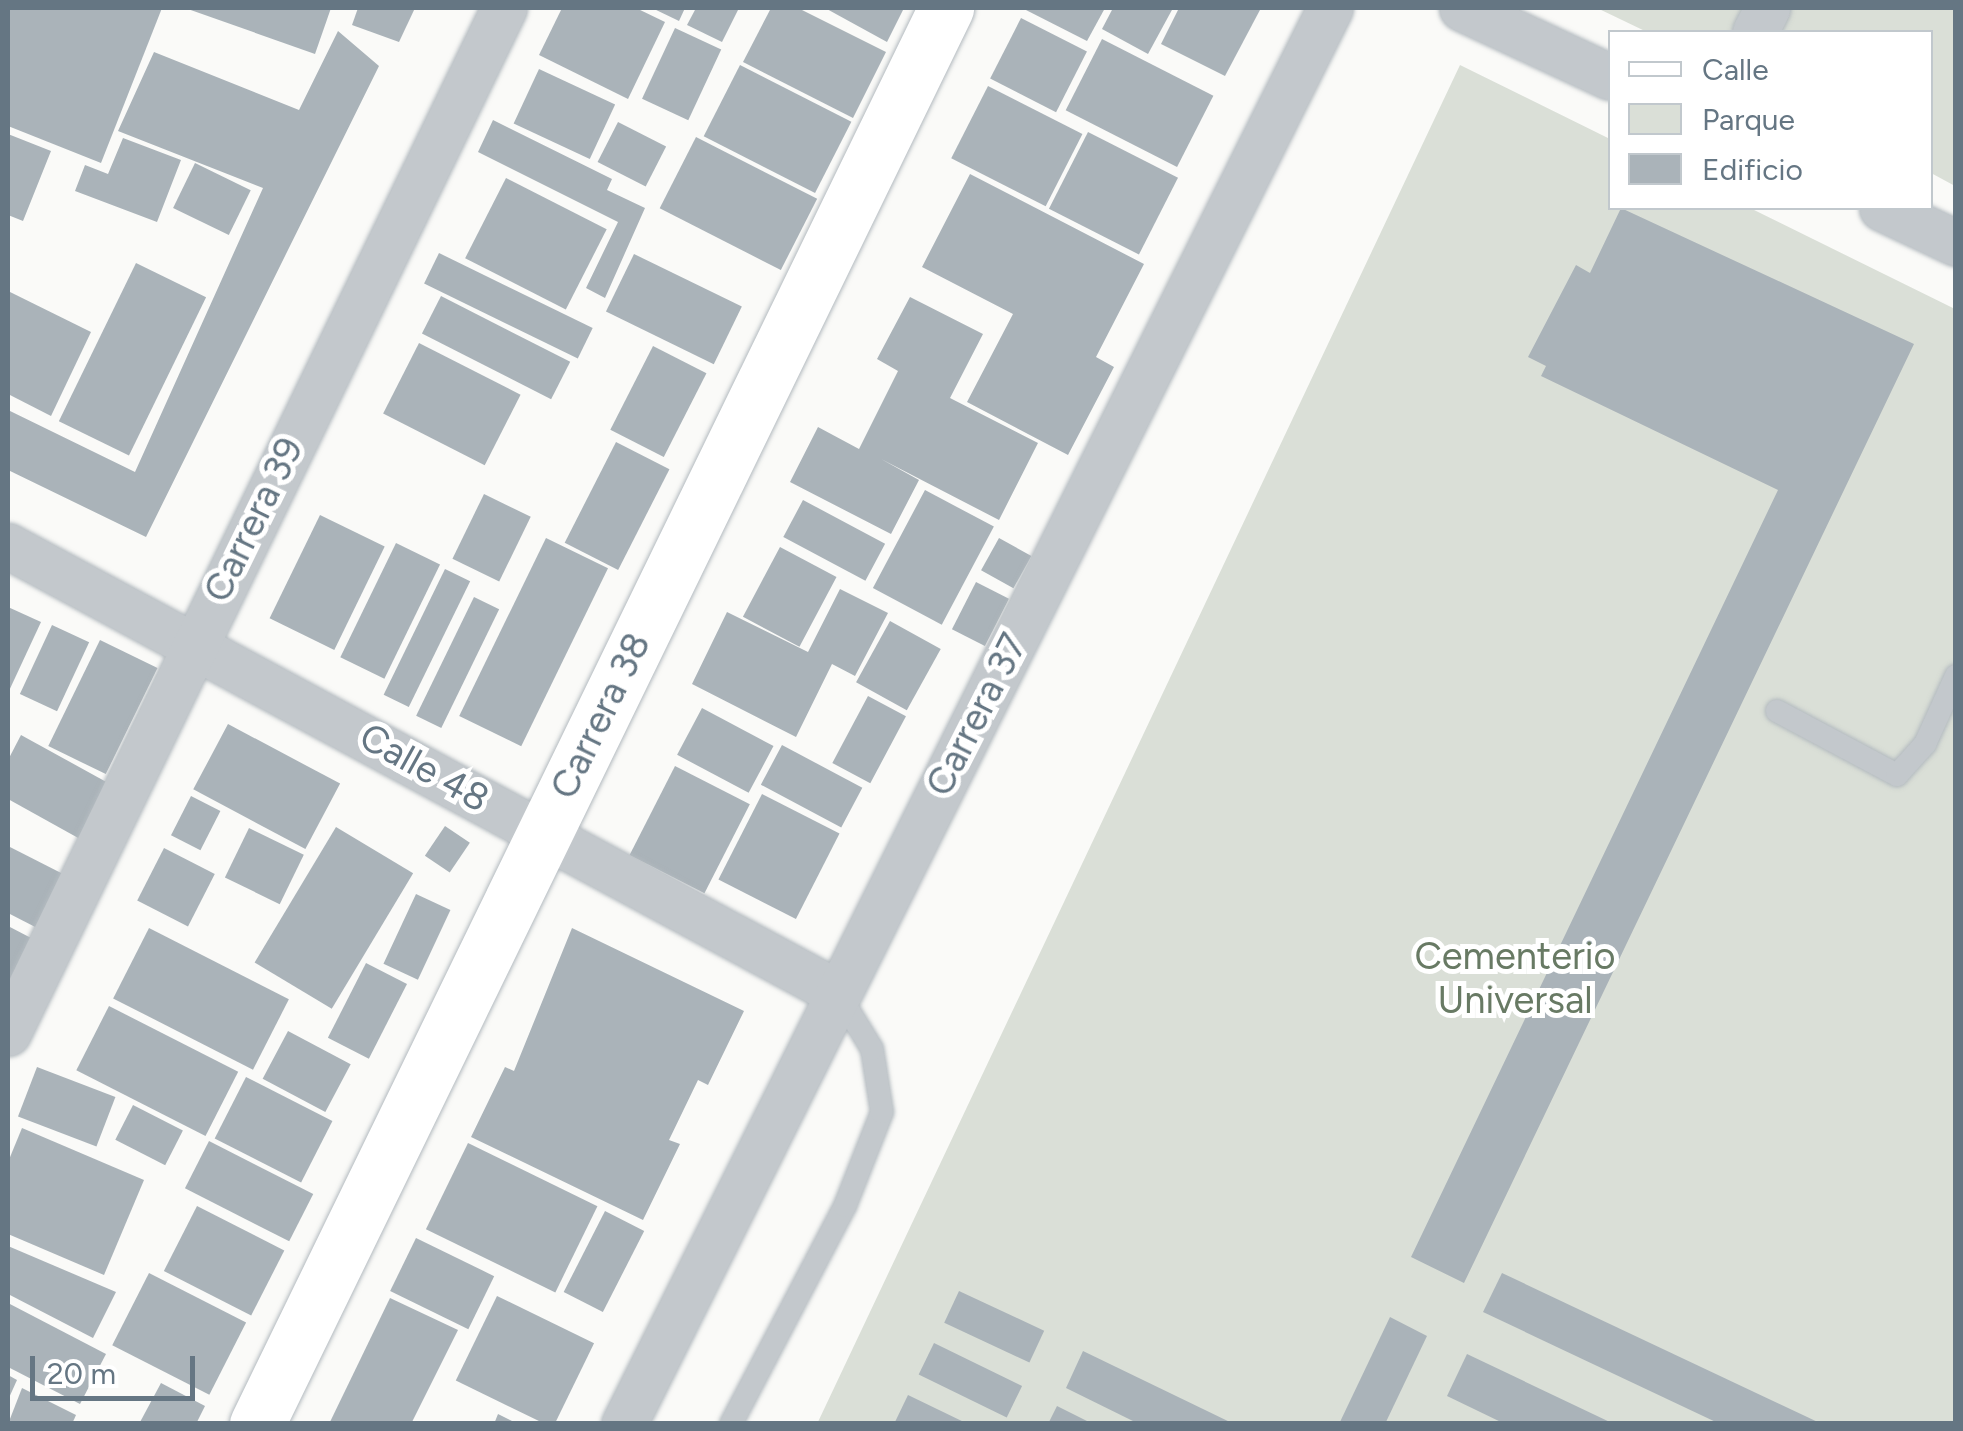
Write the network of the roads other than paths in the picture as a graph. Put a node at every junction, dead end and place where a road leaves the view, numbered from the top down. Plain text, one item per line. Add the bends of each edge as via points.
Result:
1 (504, 8) edge
2 (946, 8) edge
3 (1330, 8) edge
4 (1462, 8) edge
5 (1767, 8) edge
6 (1755, 30) edge
7 (1608, 76) edge
8 (1886, 210) edge
9 (1956, 244) edge
10 (8, 546) edge
11 (195, 641) junction
12 (1956, 676) edge
13 (1778, 711) dead end
14 (544, 834) junction
15 (838, 993) junction
16 (8, 1033) edge
17 (257, 1424) edge
18 (624, 1424) edge
19 (731, 1424) edge

1 - 11 street, Carrera 39
2 - 14 main road, Carrera 38
3 - 15 street, Carrera 37
4 - 7 street
5 - 6 street
8 - 9 street
10 - 11 street, Calle 48
11 - 14 street, Calle 48
11 - 16 street, Carrera 39
12 - 13 lane via 1925,744 1896,776
14 - 15 street, Calle 48
14 - 17 main road, Carrera 38
15 - 18 street, Carrera 37
15 - 19 lane via 872,1049 882,1112 845,1206

